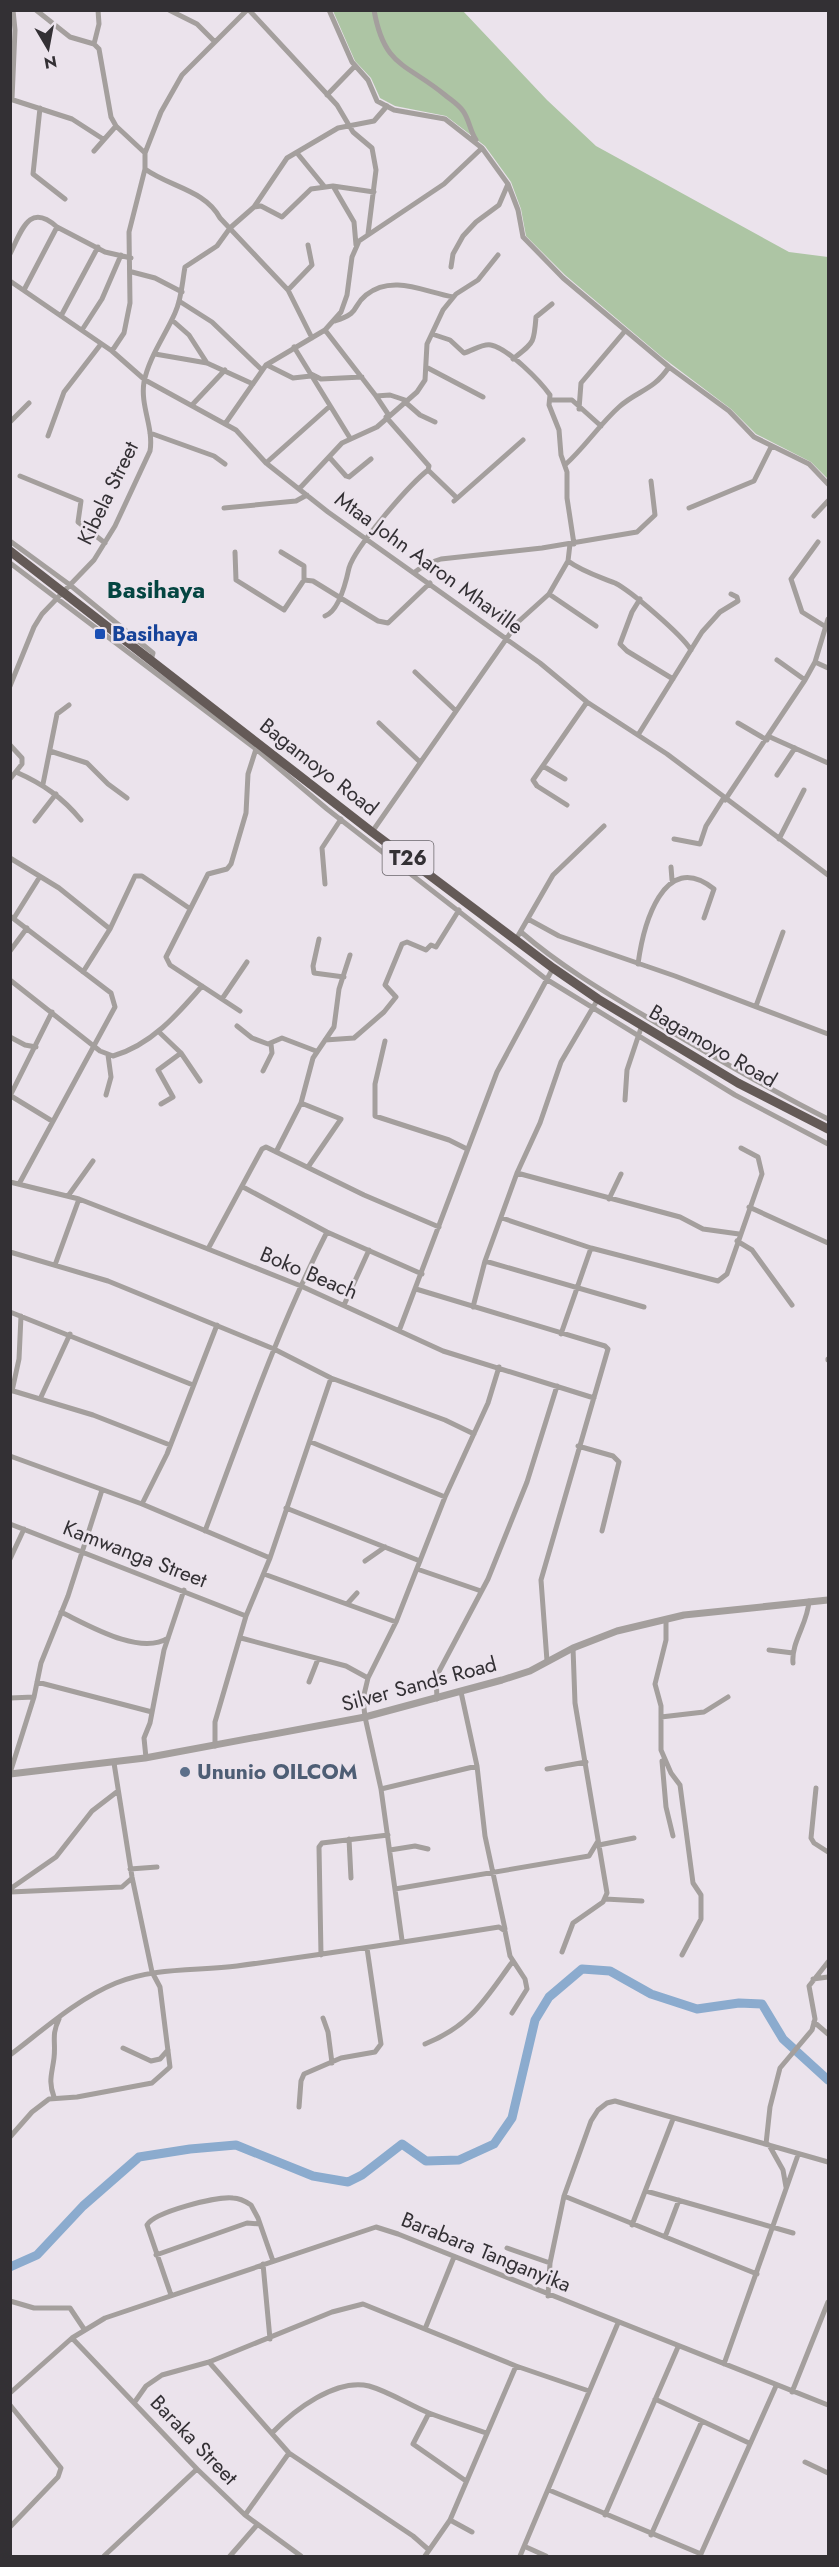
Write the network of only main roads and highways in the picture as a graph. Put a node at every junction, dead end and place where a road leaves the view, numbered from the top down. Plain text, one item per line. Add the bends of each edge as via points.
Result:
1 (10, 551) edge
2 (828, 1129) edge

1 - 2 highway, Bagamoyo Road / T26 via 59,596 151,660 553,968 738,1083 810,1115

